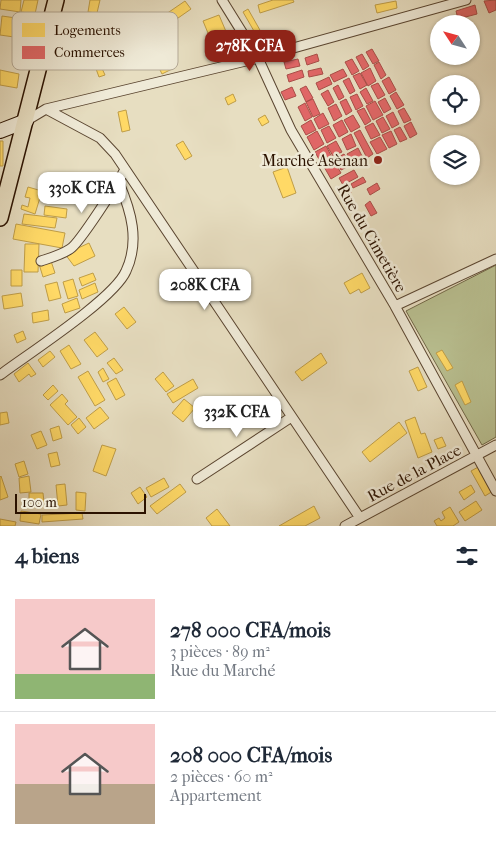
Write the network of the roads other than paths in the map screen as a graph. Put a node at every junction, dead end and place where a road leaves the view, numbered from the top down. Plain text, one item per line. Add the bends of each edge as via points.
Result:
1 (222, 0) edge
2 (466, 0) edge
3 (258, 58) junction
4 (39, 70) edge
5 (46, 109) junction
6 (26, 121) junction
7 (0, 131) edge
8 (125, 169) junction
9 (119, 183) junction
10 (0, 218) edge
11 (496, 259) edge
12 (41, 261) dead end
13 (395, 306) junction
14 (0, 375) edge
15 (290, 418) junction
16 (496, 445) edge
17 (476, 456) junction
18 (197, 479) dead end
19 (496, 491) edge
20 (360, 518) junction
21 (345, 526) edge

1 - 3 street, Rue du Cimetière
2 - 3 street
3 - 5 street
3 - 13 street, Rue du Cimetière via 292,130
4 - 6 main road
5 - 6 street
5 - 8 street via 100,138
6 - 7 street
6 - 10 main road
8 - 9 street
8 - 15 street
9 - 12 street via 72,249
9 - 14 street via 132,218 134,240 126,271 92,307
11 - 13 street
13 - 17 street, Rue du Cimetière
15 - 18 street
15 - 20 street
16 - 17 street, Rue de la Place
17 - 19 street, Rue du Cimetière
17 - 20 street, Rue de la Place
20 - 21 street, Rue de la Place

